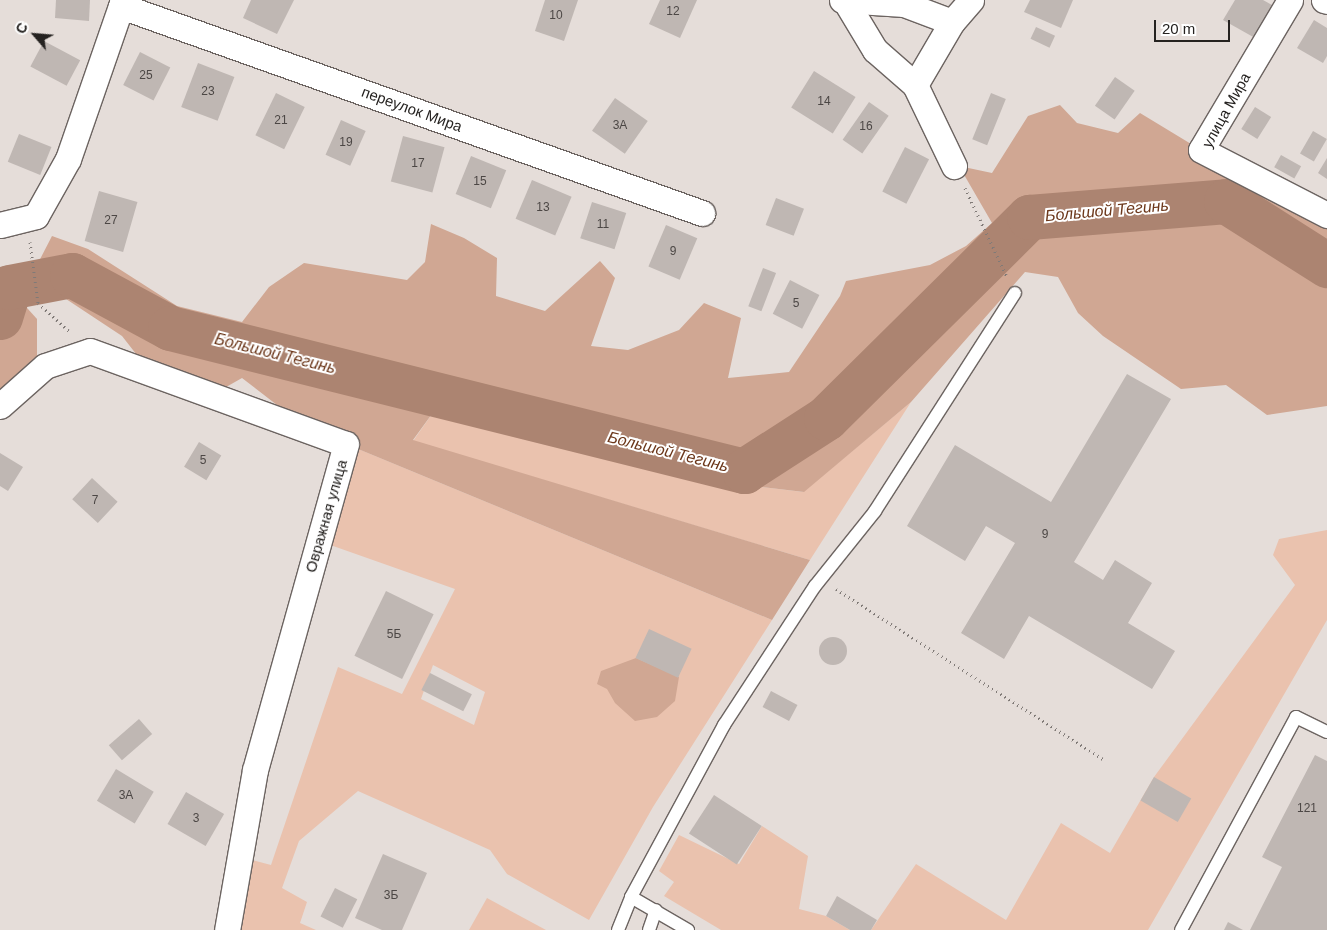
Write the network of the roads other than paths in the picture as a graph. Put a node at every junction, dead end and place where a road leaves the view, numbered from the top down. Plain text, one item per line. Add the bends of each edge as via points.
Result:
1 (971, 0) edge
2 (1290, 0) edge
3 (844, 1) edge
4 (122, 3) edge
5 (952, 22) junction
6 (916, 84) junction
7 (954, 166) road end
8 (702, 213) dead end
9 (1327, 214) edge
10 (0, 225) edge
11 (1015, 293) road end
12 (0, 406) edge
13 (1327, 732) edge
14 (631, 897) junction
15 (656, 910) junction
16 (227, 930) edge
17 (618, 930) edge
18 (649, 930) edge
19 (688, 930) edge
20 (1181, 930) edge

1 - 5 street
2 - 9 street, улица Мира via 1201,150
3 - 5 street via 904,4
3 - 6 street via 875,50
4 - 8 street, переулок Мира
4 - 10 street, переулок Мира via 68,159 36,216
5 - 6 street
6 - 7 street
11 - 14 lane via 876,511 820,579 724,725
12 - 16 street, Овражная улица via 45,366 90,351 346,444 255,770
13 - 20 lane via 1296,716
14 - 15 lane
14 - 17 lane
15 - 18 lane
15 - 19 lane

